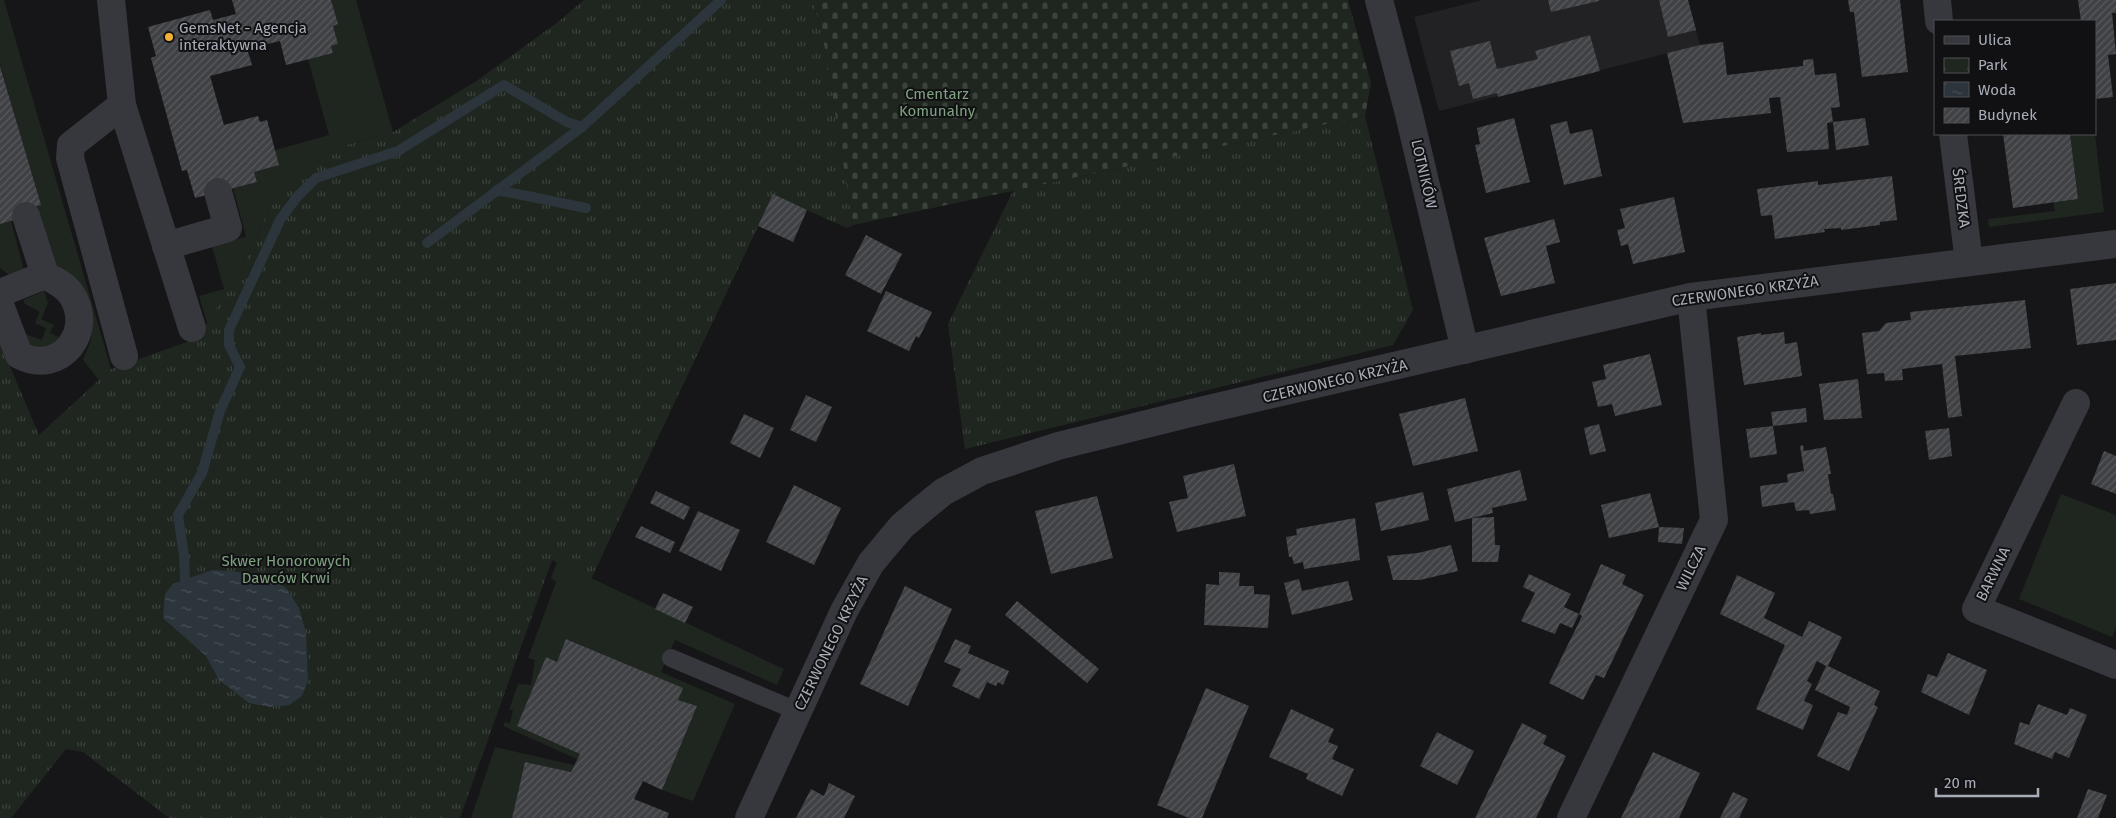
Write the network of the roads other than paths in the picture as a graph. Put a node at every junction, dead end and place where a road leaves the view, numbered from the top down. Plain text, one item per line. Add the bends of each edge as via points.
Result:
1 (112, 0) edge
2 (1379, 0) edge
3 (1937, 0) edge
4 (1939, 20) edge
5 (122, 104) junction
6 (1953, 135) edge
7 (218, 192) dead end
8 (26, 216) dead end
9 (2116, 244) edge
10 (166, 246) junction
11 (1969, 262) junction
12 (45, 276) junction
13 (0, 293) edge
14 (1691, 296) junction
15 (0, 305) edge
16 (192, 328) dead end
17 (1465, 350) junction
18 (124, 356) dead end
19 (2076, 403) dead end
20 (671, 658) dead end
21 (2116, 665) edge
22 (797, 711) junction
23 (749, 818) edge
24 (1571, 818) edge

1 - 5 street
2 - 17 street, LOTNIKÓW
3 - 4 street
5 - 10 street
5 - 18 street via 71,146 70,158
6 - 11 street, ŚREDZKA
7 - 10 street via 228,228
8 - 12 street
9 - 11 street, CZERWONEGO KRZYŻA
10 - 16 street
11 - 14 street, CZERWONEGO KRZYŻA
12 - 13 street
12 - 15 street via 70,292 76,303 80,318 77,335 67,352 43,360 27,360 19,355
14 - 17 street, CZERWONEGO KRZYŻA
14 - 24 street, WILCZA via 1714,520
17 - 22 street, CZERWONEGO KRZYŻA via 1058,446 963,480 902,526 871,563 844,611
19 - 21 street, BARWNA via 1976,609
20 - 22 lane
22 - 23 street, CZERWONEGO KRZYŻA

